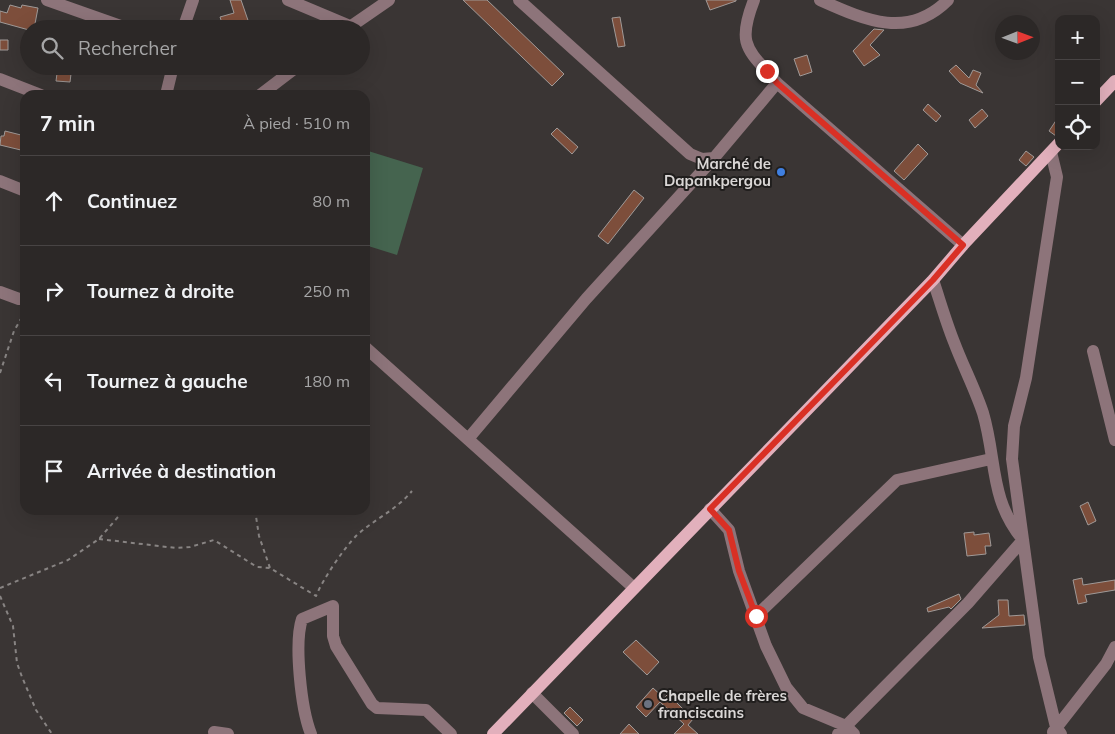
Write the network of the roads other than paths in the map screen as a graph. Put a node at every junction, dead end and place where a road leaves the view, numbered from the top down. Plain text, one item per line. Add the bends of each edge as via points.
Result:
1 (47, 0) edge
2 (193, 0) edge
3 (288, 0) edge
4 (389, 0) edge
5 (519, 0) edge
6 (754, 0) edge
7 (820, 0) edge
8 (948, 0) edge
9 (104, 20) edge
10 (186, 20) edge
11 (333, 20) edge
12 (359, 20) edge
13 (171, 75) edge
14 (286, 75) edge
15 (0, 79) edge
16 (1115, 81) edge
17 (777, 83) junction
18 (28, 90) edge
19 (167, 90) edge
20 (267, 90) edge
21 (1100, 98) edge
22 (1055, 147) edge
23 (1055, 150) edge
24 (714, 158) junction
25 (0, 181) edge
26 (20, 189) edge
27 (963, 245) junction
28 (933, 280) junction
29 (0, 292) edge
30 (20, 297) edge
31 (370, 351) edge
32 (1093, 351) dead end
33 (468, 439) junction
34 (1115, 440) edge
35 (991, 459) junction
36 (710, 509) junction
37 (1023, 540) junction
38 (634, 588) junction
39 (756, 616) junction
40 (1115, 647) edge
41 (532, 693) junction
42 (846, 731) edge
43 (214, 732) dead end
44 (1056, 732) edge
45 (228, 734) edge
46 (310, 734) edge
47 (451, 734) edge
48 (493, 734) edge
49 (572, 734) edge

1 - 9 street
2 - 10 street
3 - 11 street
4 - 12 street
5 - 24 street via 690,154 702,159
6 - 17 street via 743,32 746,47
7 - 8 street via 865,17 900,24 927,17
13 - 19 street
14 - 20 street
15 - 18 street
16 - 21 main road
17 - 24 street
17 - 27 street
22 - 27 main road
23 - 37 street via 1057,177 1026,378 1014,426 1012,459
24 - 33 street via 586,299
25 - 26 street
27 - 28 main road
28 - 35 street via 983,414
28 - 36 main road
29 - 30 street
31 - 33 street
32 - 34 street
33 - 38 street
35 - 37 street via 1004,509
35 - 39 street via 897,480
36 - 38 main road
36 - 39 street via 729,530 739,571
37 - 42 street via 968,604
37 - 44 street via 1039,657
38 - 41 main road
39 - 42 street via 786,687 803,708
40 - 44 street
41 - 48 main road
41 - 49 street
43 - 45 street
46 - 47 street via 301,686 298,632 302,619 333,606 336,646 372,704 383,710 426,710

